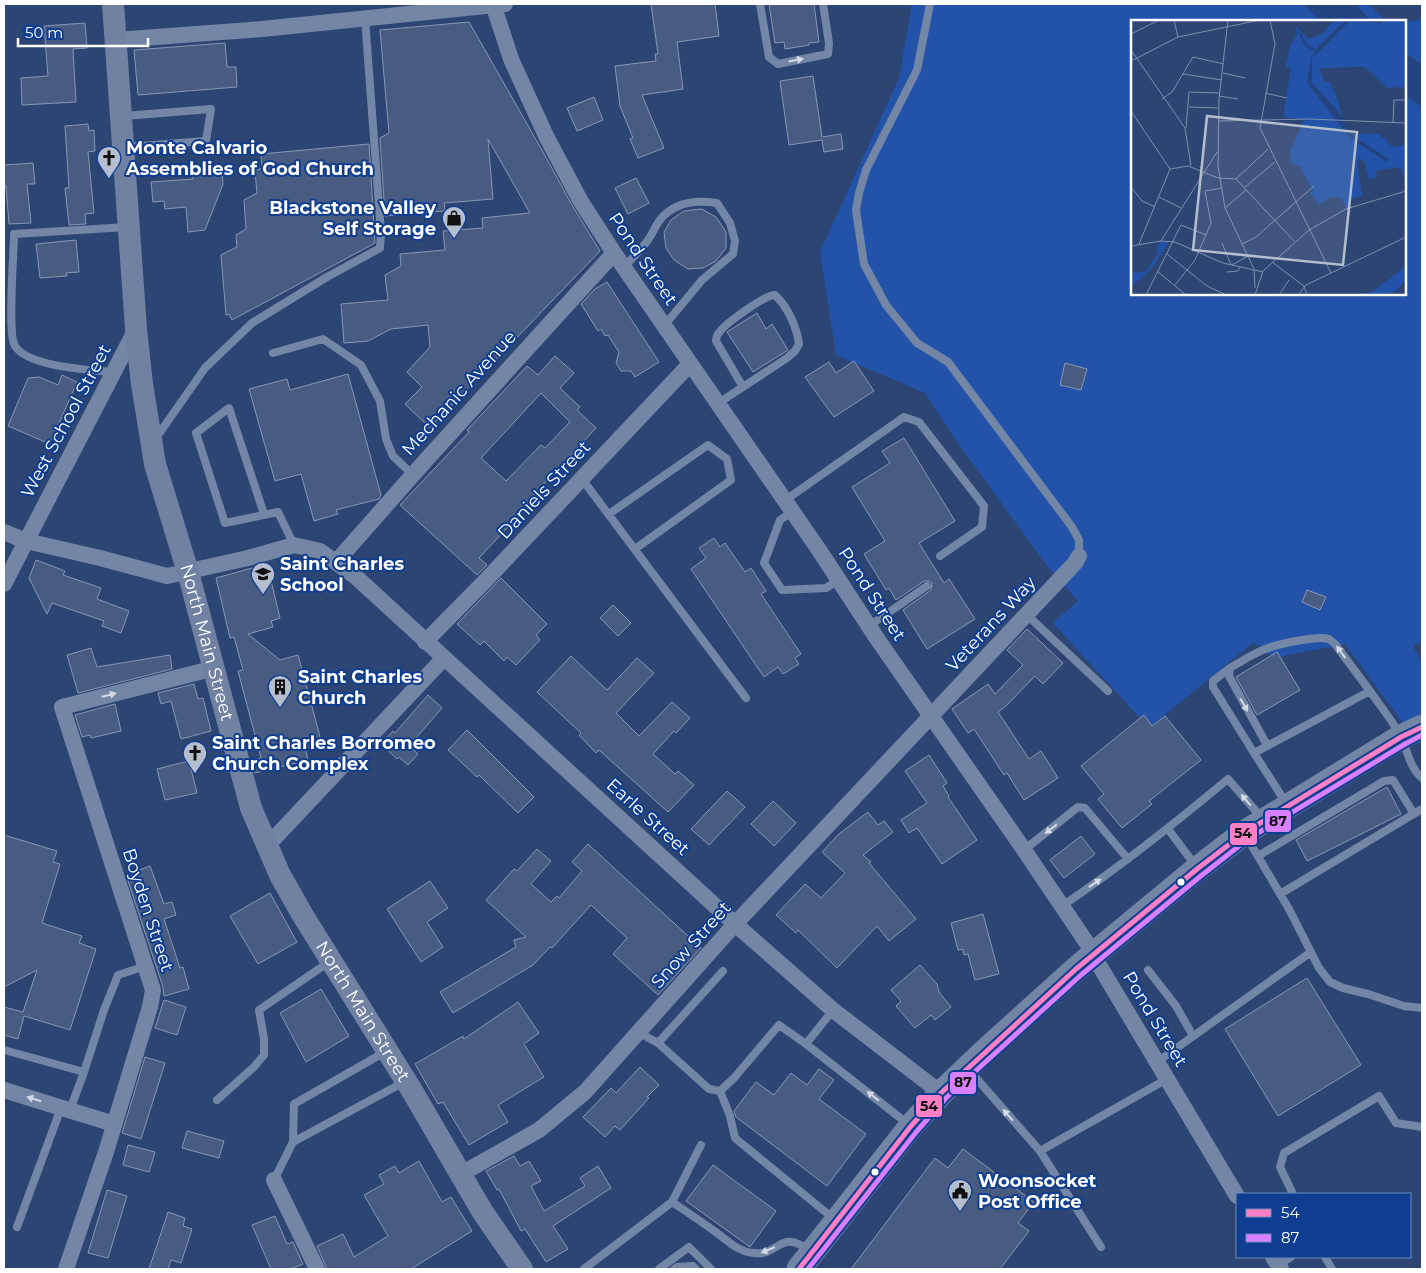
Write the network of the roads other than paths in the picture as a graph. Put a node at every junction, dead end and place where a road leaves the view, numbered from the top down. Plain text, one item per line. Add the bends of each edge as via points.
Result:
1 (113, 4) edge
2 (760, 4) edge
3 (823, 4) edge
4 (930, 4) edge
5 (496, 5) edge
6 (365, 18) junction
7 (116, 40) junction
8 (121, 116) junction
9 (124, 147) junction
10 (129, 227) junction
11 (614, 253) junction
12 (624, 267) junction
13 (664, 326) junction
14 (136, 329) junction
15 (273, 353) dead end
16 (690, 364) junction
17 (114, 372) junction
18 (743, 387) junction
19 (717, 404) junction
20 (152, 443) junction
21 (413, 475) junction
22 (582, 479) junction
23 (788, 507) junction
24 (264, 514) junction
25 (609, 514) junction
26 (4, 532) edge
27 (26, 541) junction
28 (294, 545) junction
29 (635, 549) junction
30 (940, 556) dead end
31 (1078, 556) joint
32 (336, 562) junction
33 (188, 572) junction
34 (839, 580) junction
35 (4, 584) edge
36 (927, 586) dead end
37 (1027, 615) junction
38 (869, 626) junction
39 (425, 642) junction
40 (444, 658) junction
41 (214, 668) junction
42 (1230, 668) junction
43 (1370, 691) junction
44 (1108, 692) dead end
45 (746, 698) dead end
46 (931, 717) junction
47 (1412, 732) edge
48 (1267, 745) junction
49 (1254, 753) junction
50 (1422, 778) edge
51 (1287, 806) junction
52 (1422, 810) edge
53 (1414, 814) junction
54 (1254, 827) junction
55 (1168, 829) junction
56 (266, 846) junction
57 (1024, 850) junction
58 (1258, 856) junction
59 (1128, 859) junction
60 (1197, 869) junction
61 (1280, 894) junction
62 (1062, 906) junction
63 (736, 924) junction
64 (1312, 952) junction
65 (1095, 955) junction
66 (330, 961) junction
67 (146, 966) junction
68 (1148, 970) dead end
69 (723, 971) dead end
70 (1422, 1008) edge
71 (833, 1010) junction
72 (640, 1033) junction
73 (1193, 1036) junction
74 (658, 1043) junction
75 (806, 1044) junction
76 (4, 1050) edge
77 (386, 1051) junction
78 (1157, 1062) junction
79 (967, 1068) junction
80 (84, 1072) junction
81 (1167, 1079) junction
82 (406, 1081) junction
83 (4, 1090) edge
84 (720, 1091) junction
85 (941, 1093) junction
86 (217, 1100) dead end
87 (66, 1109) junction
88 (114, 1124) junction
89 (911, 1126) junction
90 (1422, 1127) edge
91 (293, 1142) junction
92 (700, 1145) dead end
93 (1040, 1151) junction
94 (461, 1174) junction
95 (274, 1180) joint
96 (1293, 1193) edge
97 (1236, 1194) edge
98 (672, 1202) junction
99 (836, 1220) junction
100 (17, 1227) dead end
101 (1101, 1247) dead end
102 (1326, 1258) edge
103 (805, 1261) edge
104 (66, 1269) edge
105 (317, 1269) edge
106 (522, 1269) edge
107 (584, 1269) edge
108 (659, 1269) edge
109 (674, 1269) edge
110 (696, 1269) edge
111 (711, 1269) edge
112 (1332, 1269) edge

1 - 7 street, North Main Street
2 -> 3 lane via 770,57 778,64 828,54
4 - 31 lane via 917,70 866,170 859,193 856,210 864,264 886,305 917,343 948,362 1072,526 1079,540
5 - 6 street
5 - 11 street, Pond Street via 511,59 546,136 580,200
6 - 7 street
6 - 20 lane via 380,248 252,323 205,368
7 - 8 street, North Main Street
8 - 9 street, North Main Street
8 - 9 lane via 211,109 206,141
9 - 10 street, North Main Street
10 - 14 street, North Main Street
10 - 17 lane via 14,234 11,324 14,346 36,360
11 - 12 street, Pond Street
11 - 21 street, Mechanic Avenue
12 - 13 street, Pond Street
12 - 13 lane via 669,212 684,204 718,203 730,223 735,241 733,254 702,280
13 - 16 street, Pond Street
14 - 17 street, West School Street
14 - 20 street, North Main Street
15 - 21 lane via 323,339 361,365 380,401 386,439 393,456
16 - 19 street, Pond Street
16 - 22 street, Daniels Street
17 - 27 street, West School Street
18 - 18 lane via 716,341 717,335 763,298 775,295 793,322 799,344 795,351
18 - 19 lane
19 - 23 street, Pond Street
20 - 33 street, North Main Street via 160,482
21 - 32 street, Mechanic Avenue
22 - 25 lane
22 - 39 street, Daniels Street
23 - 30 lane via 904,417 918,422 984,506 982,527
23 - 34 street, Pond Street
23 - 34 lane via 764,563 782,590 826,588
24 - 24 lane via 225,523 196,433 230,408
24 - 28 lane via 278,512
25 - 29 lane
25 - 29 lane via 708,445 727,459 731,480
26 - 27 street
27 - 33 street via 167,576
27 - 35 street, West School Street
28 - 32 street, Earle Street via 320,551
28 - 33 street
29 - 45 lane
31 - 37 street, Veterans Way
32 - 39 street, Earle Street
33 - 41 street, North Main Street
34 - 38 street, Pond Street
36 - 38 lane
37 - 44 lane
37 - 46 street, Veterans Way
38 - 46 street, Pond Street
39 - 40 street, Earle Street
40 - 56 street
40 - 63 street, Earle Street
41 - 56 street, North Main Street via 248,800
67 -> 41 street, Boyden Street via 62,707
43 -> 42 lane via 1335,644 1322,638 1269,648
42 -> 48 lane via 1230,680
42 - 49 lane via 1213,681 1213,687
43 - 47 lane
43 - 48 lane
46 - 57 street, Pond Street
46 - 63 street, Snow Street
47 - 50 lane via 1406,751
47 - 51 main road
48 - 49 lane
49 - 51 lane
51 - 54 main road
52 - 53 lane
53 - 58 lane via 1392,780 1384,781
53 - 61 lane
54 -> 55 lane via 1228,779
54 - 58 lane
54 - 60 main road
55 - 59 lane
55 - 60 lane
56 - 66 street, North Main Street
59 -> 57 lane via 1085,808 1078,807
57 - 62 street, Pond Street
58 - 61 lane
62 -> 59 lane
60 - 65 main road
61 - 64 lane
62 - 65 street, Pond Street
63 - 71 street, Earle Street
63 - 72 street, Snow Street
64 - 70 lane via 1330,982 1404,1006
64 - 73 lane
65 - 78 street, Pond Street
65 - 79 main road
66 - 77 street, North Main Street
66 - 86 lane via 259,1010 264,1055
67 - 80 lane via 118,975
67 - 88 street, Boyden Street via 153,990 150,1007
68 - 73 lane via 1176,1006
69 - 74 lane
71 - 75 lane
71 - 85 street, Earle Street
72 - 74 lane
72 - 94 street, Snow Street via 585,1092 539,1130
73 - 78 lane
74 - 84 lane via 709,1089
75 - 84 lane via 779,1025
89 -> 75 lane
76 - 80 lane
77 - 82 street, North Main Street
77 - 91 lane via 294,1104
78 - 81 street, Pond Street
79 - 85 main road
93 -> 79 lane
80 - 87 lane
81 - 93 lane
81 - 97 street, Pond Street
82 - 91 lane
82 - 94 street, North Main Street
87 -> 83 street
84 - 99 lane via 734,1138
85 - 89 main road
87 - 88 street
87 - 100 lane
88 - 104 street, Boyden Street
89 - 99 main road
90 - 96 lane via 1396,1123 1378,1096 1284,1153 1280,1167
91 - 95 lane
92 - 98 lane
93 - 101 lane
94 - 106 street, North Main Street
95 - 105 street
103 -> 98 lane via 802,1245 792,1241 782,1242 763,1253 753,1254 737,1249
98 - 107 lane
99 - 103 main road
102 - 112 lane
108 - 111 lane via 689,1247
109 - 110 lane via 693,1266

